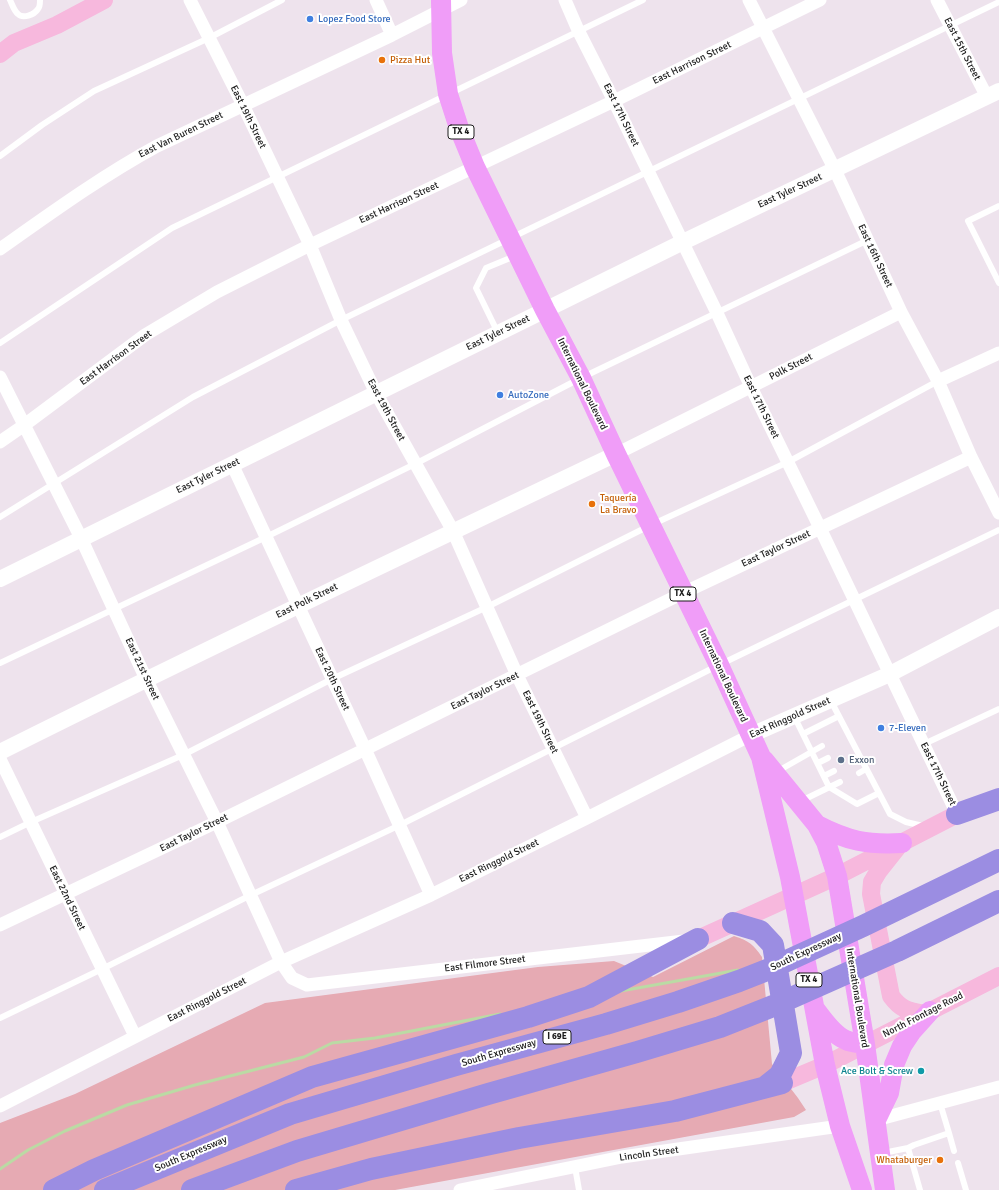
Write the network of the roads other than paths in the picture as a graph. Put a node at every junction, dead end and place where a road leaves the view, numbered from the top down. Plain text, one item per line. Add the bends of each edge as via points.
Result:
1 (10, 0) edge
2 (40, 0) edge
3 (104, 0) edge
4 (190, 0) edge
5 (282, 0) edge
6 (376, 0) edge
7 (461, 0) edge
8 (564, 0) edge
9 (643, 0) edge
10 (749, 0) edge
11 (820, 0) edge
12 (938, 0) edge
13 (999, 2) edge
14 (441, 5) edge
15 (950, 26) junction
16 (763, 28) junction
17 (578, 30) junction
18 (392, 35) junction
19 (208, 38) junction
20 (0, 54) edge
21 (448, 94) junction
22 (993, 94) edge
23 (800, 99) junction
24 (614, 101) junction
25 (243, 104) junction
26 (0, 156) edge
27 (475, 167) junction
28 (835, 170) junction
29 (648, 172) junction
30 (277, 178) junction
31 (999, 206) edge
32 (868, 240) junction
33 (682, 242) junction
34 (310, 244) junction
35 (514, 246) junction
36 (0, 249) edge
37 (999, 283) edge
38 (545, 310) junction
39 (901, 312) junction
40 (717, 313) junction
41 (340, 320) junction
42 (498, 333) junction
43 (0, 343) edge
44 (999, 353) edge
45 (0, 377) edge
46 (581, 378) junction
47 (938, 381) junction
48 (751, 387) junction
49 (376, 394) junction
50 (23, 426) junction
51 (0, 442) edge
52 (616, 454) junction
53 (970, 457) junction
54 (788, 462) junction
55 (232, 464) junction
56 (415, 464) junction
57 (53, 484) junction
58 (999, 513) edge
59 (0, 517) edge
60 (651, 525) junction
61 (820, 528) junction
62 (999, 530) edge
63 (453, 532) junction
64 (266, 537) junction
65 (81, 538) junction
66 (0, 579) edge
67 (683, 593) junction
68 (854, 600) junction
69 (298, 606) junction
70 (487, 608) junction
71 (114, 610) junction
72 (999, 617) edge
73 (0, 663) edge
74 (718, 665) junction
75 (890, 674) junction
76 (517, 675) junction
77 (146, 679) junction
78 (332, 679) junction
79 (830, 700) junction
80 (999, 709) edge
81 (794, 716) junction
82 (839, 716) junction
83 (847, 732) junction
84 (803, 734) junction
85 (750, 735) junction
86 (841, 736) dead end
87 (924, 744) junction
88 (822, 746) dead end
89 (854, 746) junction
90 (553, 748) junction
91 (365, 749) junction
92 (847, 749) dead end
93 (812, 751) junction
94 (0, 752) edge
95 (183, 755) junction
96 (761, 757) junction
97 (828, 758) dead end
98 (861, 758) junction
99 (0, 759) edge
100 (853, 762) dead end
101 (818, 763) junction
102 (866, 769) junction
103 (834, 771) dead end
104 (774, 773) junction
105 (859, 773) dead end
106 (824, 776) junction
107 (840, 782) dead end
108 (829, 787) junction
109 (879, 793) junction
110 (999, 793) edge
111 (999, 799) edge
112 (799, 802) junction
113 (957, 814) junction
114 (587, 818) junction
115 (30, 822) junction
116 (217, 822) junction
117 (400, 825) junction
118 (817, 825) junction
119 (930, 828) junction
120 (0, 837) edge
121 (902, 843) junction
122 (999, 860) edge
123 (838, 876) junction
124 (66, 895) junction
125 (251, 895) junction
126 (431, 895) junction
127 (793, 895) junction
128 (999, 901) edge
129 (733, 923) junction
130 (0, 925) edge
131 (698, 939) junction
132 (282, 962) junction
133 (102, 969) junction
134 (999, 976) edge
135 (814, 1008) junction
136 (927, 1012) junction
137 (0, 1018) edge
138 (135, 1036) junction
139 (865, 1044) junction
140 (825, 1065) junction
141 (776, 1082) junction
142 (999, 1087) edge
143 (940, 1103) junction
144 (0, 1106) edge
145 (876, 1120) junction
146 (840, 1126) junction
147 (949, 1133) junction
148 (908, 1148) junction
149 (954, 1151) dead end
150 (880, 1154) junction
151 (958, 1163) dead end
152 (575, 1167) junction
153 (54, 1190) edge
154 (105, 1190) edge
155 (192, 1190) edge
156 (296, 1190) edge
157 (460, 1190) edge
158 (579, 1190) edge
159 (862, 1190) edge
160 (885, 1190) edge
161 (920, 1190) edge
162 (966, 1190) edge

1 - 2 lane via 18,15 22,16 38,10
3 - 20 main road via 57,25 14,43
4 - 19 street, East 19th Street
5 - 19 lane
6 - 18 street
7 - 14 street, East Van Buren Street
8 - 17 street, East 17th Street
9 - 17 lane
10 - 16 street, East 16th Street
11 - 16 street, East Harrison Street
12 - 15 street, East 15th Street
13 - 15 lane
14 - 18 street, East Van Buren Street
14 - 21 main road, International Boulevard / TX 4 via 442,53
15 - 22 street, East 15th Street
15 - 23 lane
16 - 23 street, East 16th Street
16 - 24 street, East Harrison Street
17 - 21 lane
17 - 24 street, East 17th Street
18 - 25 street, East Van Buren Street
19 - 25 street, East 19th Street
19 - 26 lane via 94,91
21 - 27 main road, International Boulevard / TX 4
21 - 30 lane
22 - 28 street, East Tyler Street
23 - 28 street, East 16th Street
23 - 29 lane
24 - 27 street, East Harrison Street
24 - 29 street, East 17th Street
25 - 30 street, East 19th Street
25 - 36 street, East Van Buren Street via 124,164
27 - 34 street, East Harrison Street
27 - 35 main road, International Boulevard / TX 4
28 - 32 street, East 16th Street
28 - 33 street, East Tyler Street
29 - 33 street, East 17th Street
29 - 35 lane
30 - 34 street, East 19th Street
30 - 43 lane via 172,228
31 - 37 lane via 968,221
32 - 39 street, East 16th Street
32 - 40 lane
33 - 38 street, East Tyler Street
33 - 40 street, East 17th Street
34 - 41 street, East 19th Street
34 - 50 street, East Harrison Street via 217,292 145,335
35 - 38 main road, International Boulevard / TX 4
35 - 41 lane
35 - 42 lane via 486,268 476,288
38 - 42 street, East Tyler Street
38 - 46 main road, International Boulevard / TX 4
39 - 47 street, East 16th Street
39 - 48 street, Polk Street
40 - 46 lane
40 - 48 street, East 17th Street
41 - 49 street, East 19th Street
41 - 57 lane via 193,397
42 - 49 street, East Tyler Street
44 - 47 street
45 - 50 street, East 21st Street
46 - 52 main road, International Boulevard / TX 4
46 - 56 lane
47 - 53 street, East 16th Street
47 - 54 lane
48 - 52 street, Polk Street
48 - 54 street, East 17th Street
49 - 55 street, East Tyler Street
49 - 56 street, East 19th Street
50 - 51 street, East Harrison Street
50 - 57 street, East 21st Street
52 - 60 main road, International Boulevard / TX 4
52 - 63 street, East Polk Street
53 - 58 street, East 16th Street
53 - 61 street, East Taylor Street
54 - 60 lane
54 - 61 street, East 17th Street
55 - 64 street, East 20th Street
55 - 65 street, East Tyler Street
56 - 63 street, East 19th Street
56 - 64 lane
57 - 59 lane
57 - 65 street, East 21st Street
60 - 67 main road, International Boulevard / TX 4
60 - 70 lane
61 - 67 street, East Taylor Street
61 - 68 street, East 17th Street
62 - 68 lane
63 - 69 street, East Polk Street
63 - 70 street, East 19th Street
64 - 69 street, East 20th Street
64 - 71 lane
65 - 66 street, East Tyler Street
65 - 71 street, East 21st Street
67 - 74 main road, International Boulevard / TX 4
67 - 76 street, East Taylor Street
68 - 74 lane
68 - 75 street, East 17th Street
69 - 77 street, East Polk Street
69 - 78 street, East 20th Street
70 - 76 street, East 19th Street
70 - 78 lane
71 - 73 lane
71 - 77 street, East 21st Street
72 - 75 street, East Ringgold Street
74 - 85 main road, International Boulevard / TX 4
74 - 90 lane
75 - 79 street, East Ringgold Street
75 - 87 street, East 17th Street
76 - 90 street, East 19th Street
76 - 91 street, East Taylor Street
77 - 94 street, East Polk Street
77 - 95 street, East 21st Street
78 - 91 street, East 20th Street
78 - 95 lane
79 - 81 street, East Ringgold Street
79 - 82 lane
80 - 87 lane
81 - 84 lane
81 - 85 street, East Ringgold Street
82 - 83 lane
82 - 84 lane
83 - 86 lane
83 - 89 lane
84 - 93 lane
85 - 96 main road, International Boulevard / TX 4
85 - 114 street, East Ringgold Street
87 - 113 street, East 17th Street
88 - 93 lane
89 - 92 lane
89 - 98 lane
90 - 114 street, East 19th Street
90 - 117 lane
91 - 116 street, East Taylor Street
91 - 117 street, East 20th Street
93 - 101 lane
93 - 104 lane
95 - 115 lane
95 - 116 street, East 21st Street
96 - 104 main road, International Boulevard / TX 4
96 - 127 main road, International Boulevard / TX 4
97 - 101 lane
98 - 100 lane
98 - 102 lane
99 - 115 street, East 22nd Street
101 - 106 lane
102 - 105 lane
102 - 109 lane
103 - 106 lane
104 - 112 main road, International Boulevard / TX 4
106 - 108 lane
107 - 108 lane
108 - 109 lane via 857,804
108 - 112 lane
109 - 119 lane via 890,814 906,822
110 - 113 main road
111 - 113 highway
112 - 118 main road, International Boulevard / TX 4
113 - 119 main road
114 - 126 street, East Ringgold Street
115 - 120 lane
115 - 124 street, East 22nd Street
116 - 124 street, East Taylor Street
116 - 125 street, East 21st Street
117 - 125 lane
117 - 126 street, East 20th Street
118 - 121 main road via 836,835 860,841 879,844
118 - 123 main road, International Boulevard / TX 4
119 - 121 main road
121 - 123 main road
121 - 136 main road via 878,872 872,882 871,894 891,996 898,1005 908,1010
122 - 154 highway, South Expressway / I 69E via 862,926 739,981 606,1024 290,1114
123 - 127 main road
123 - 139 main road, International Boulevard / TX 4
124 - 130 street, East Taylor Street
124 - 133 street, East 22nd Street
125 - 132 street, East 21st Street
125 - 133 lane
126 - 132 street, East Ringgold Street
127 - 129 main road
127 - 135 main road, International Boulevard / TX 4
128 - 155 highway via 897,951 720,1027 305,1149
129 - 131 main road
129 - 141 highway via 760,931 773,945 791,1054
131 - 132 street, East Filmore Street via 307,985 292,978
131 - 153 highway via 589,997 528,1017 312,1077 94,1170
132 - 138 street, East Ringgold Street
133 - 137 lane
133 - 138 street, East 22nd Street
134 - 136 main road, North Frontage Road
135 - 139 main road via 837,1034 846,1040
135 - 140 main road, International Boulevard / TX 4
136 - 139 main road, North Frontage Road
136 - 145 main road via 902,1046 894,1065 889,1093
138 - 144 street, East Ringgold Street
139 - 140 main road, North Frontage Road
139 - 145 main road, International Boulevard / TX 4
140 - 141 main road, North Frontage Road
140 - 146 main road, International Boulevard / TX 4
141 - 156 highway via 675,1111 519,1138 371,1169
142 - 143 street
143 - 145 street
143 - 147 lane
145 - 150 main road, International Boulevard / TX 4
146 - 152 street, Lincoln Street via 630,1156
146 - 159 main road, International Boulevard / TX 4
147 - 148 lane
147 - 149 lane
148 - 150 lane
148 - 161 lane
150 - 160 main road, International Boulevard / TX 4
151 - 162 lane
152 - 157 street, Lincoln Street
152 - 158 lane

